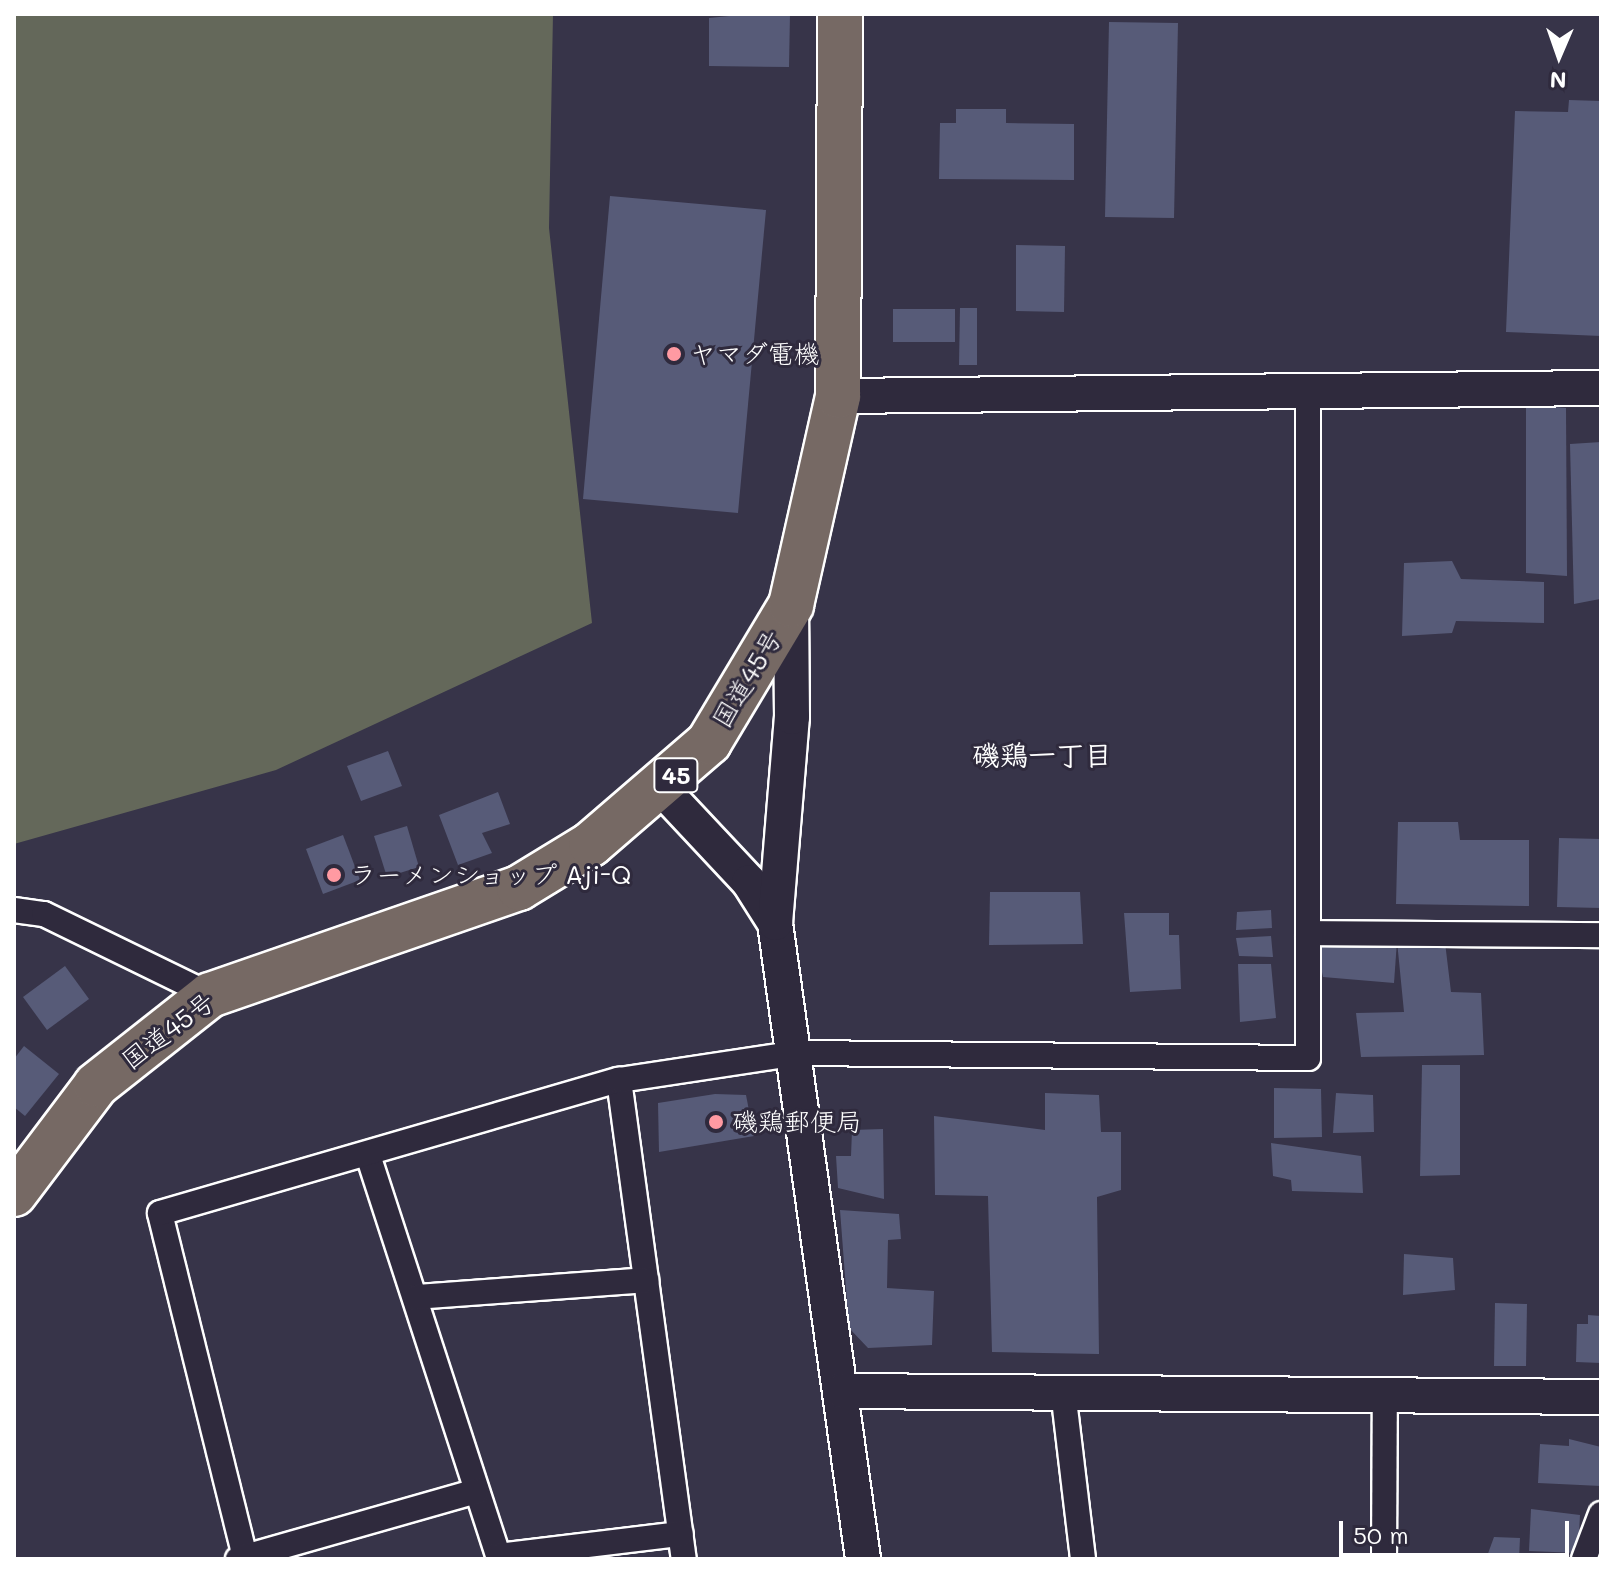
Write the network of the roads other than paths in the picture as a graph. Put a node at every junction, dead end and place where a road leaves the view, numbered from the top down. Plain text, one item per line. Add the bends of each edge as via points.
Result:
1 (840, 14) edge
2 (1601, 388) edge
3 (1308, 391) junction
4 (838, 396) junction
5 (791, 605) junction
6 (662, 789) junction
7 (14, 910) edge
8 (775, 923) junction
9 (1308, 933) junction
10 (1601, 935) edge
11 (210, 995) junction
12 (797, 1053) junction
13 (619, 1080) junction
14 (369, 1158) junction
15 (14, 1194) edge
16 (646, 1280) junction
17 (416, 1297) junction
18 (842, 1391) junction
19 (1063, 1391) junction
20 (1385, 1393) junction
21 (1601, 1397) edge
22 (477, 1491) junction
23 (1601, 1514) edge
24 (681, 1534) junction
25 (498, 1557) edge
26 (242, 1558) edge
27 (684, 1559) edge
28 (863, 1559) edge
29 (1083, 1559) edge
30 (1384, 1559) edge
31 (1584, 1559) edge

1 - 4 highway, 国道45号 / 45
2 - 3 street
3 - 4 street
3 - 9 street
4 - 5 highway, 国道45号 / 45
5 - 6 highway, 国道45号 / 45 via 709,742
5 - 8 street via 792,717
6 - 8 street via 749,882
6 - 11 highway, 国道45号 / 45 via 519,888
7 - 11 street via 44,914
8 - 12 street
9 - 10 street
9 - 12 street via 1308,1058
11 - 15 highway, 国道45号 / 45 via 96,1085
12 - 13 street
12 - 18 street
13 - 14 street
13 - 16 street
14 - 17 street
14 - 26 street via 160,1213
16 - 17 street
16 - 24 street
17 - 22 street
18 - 19 street
18 - 28 street
19 - 20 street
19 - 29 street
20 - 21 street
20 - 30 street
22 - 25 street
22 - 26 street
23 - 31 street
24 - 25 street
24 - 27 street

